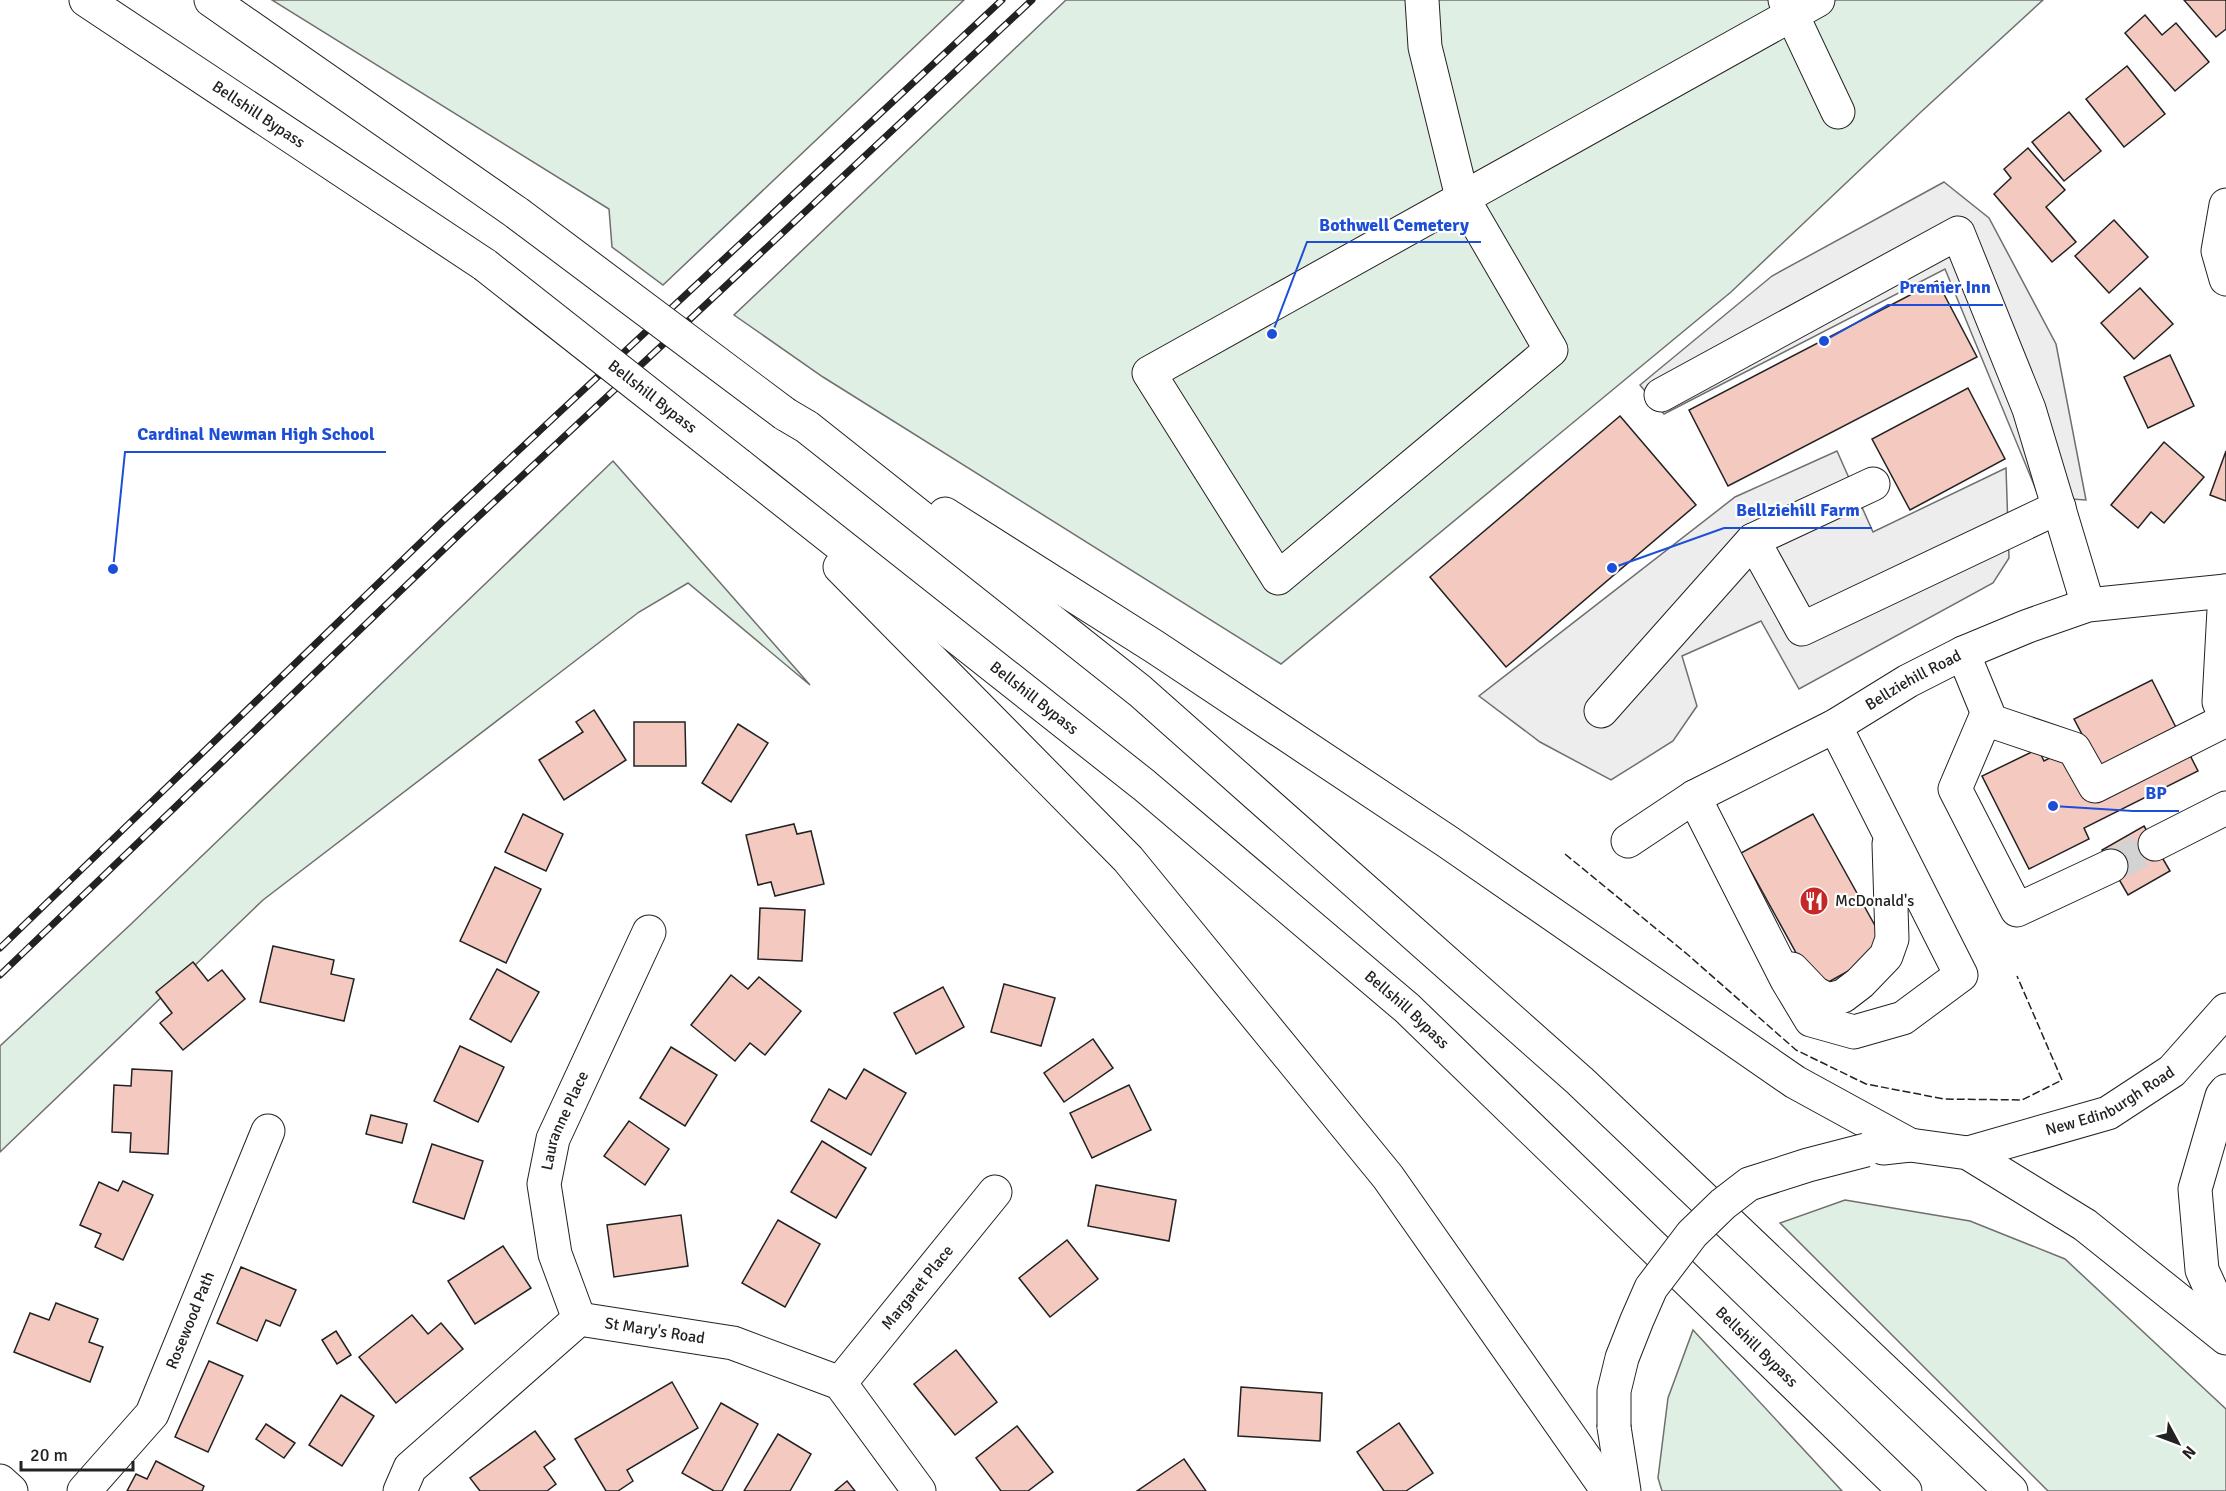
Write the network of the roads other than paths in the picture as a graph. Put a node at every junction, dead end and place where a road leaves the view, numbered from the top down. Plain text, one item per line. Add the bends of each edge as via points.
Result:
1 (86, 0) edge
2 (211, 0) edge
3 (1422, 0) edge
4 (1799, 5) edge
5 (1838, 111) dead end
6 (1462, 197) junction
7 (2226, 206) edge
8 (2226, 279) edge
9 (1661, 395) dead end
10 (796, 420) junction
11 (739, 465) junction
12 (1873, 484) dead end
13 (2059, 507) junction
14 (1753, 540) junction
15 (2226, 591) edge
16 (2088, 605) junction
17 (1963, 653) junction
18 (2224, 710) edge
19 (1601, 711) dead end
20 (1988, 714) junction
21 (1835, 726) junction
22 (1694, 797) junction
23 (2226, 808) edge
24 (1889, 833) junction
25 (1628, 841) dead end
26 (2155, 844) tunnel mouth
27 (2111, 866) tunnel mouth
28 (649, 932) dead end
29 (1772, 948) junction
30 (2226, 1010) edge
31 (2226, 1091) edge
32 (268, 1131) dead end
33 (1910, 1145) junction
34 (1968, 1153) junction
35 (995, 1192) dead end
36 (579, 1320) junction
37 (2226, 1323) edge
38 (2226, 1338) edge
39 (840, 1383) junction
40 (0, 1481) edge
41 (11, 1491) edge
42 (84, 1491) edge
43 (400, 1491) edge
44 (919, 1491) edge
45 (1608, 1491) edge
46 (1624, 1491) edge
47 (1905, 1491) edge
48 (2011, 1491) edge

1 - 11 main road, Bellshill Bypass, bridge via 485,265
2 - 10 main road, bridge via 517,213
3 - 6 main road via 1425,47
4 - 5 main road
4 - 6 main road
6 - 6 main road via 1149,373 1278,578 1551,350
7 - 8 main road via 2218,251
9 - 13 main road via 1958,233 2029,409
10 - 33 main road via 1155,647 1448,842 1795,1082
10 - 48 main road via 1140,691 1580,1081
11 - 45 main road via 1128,859 1388,1177
11 - 47 main road, Bellshill Bypass via 1144,785 1407,1008
12 - 14 main road
13 - 14 main road via 1802,629
13 - 16 main road
14 - 19 main road
15 - 16 main road, Bellziehill Road
15 - 18 main road
16 - 17 main road, Bellziehill Road
17 - 20 main road
17 - 21 main road, Bellziehill Road
18 - 20 main road via 2095,786 2074,749 1990,721
20 - 27 main road via 1955,789 2017,910
21 - 22 main road, Bellziehill Road
21 - 24 main road
22 - 25 main road, Bellziehill Road
22 - 29 main road
23 - 26 main road
24 - 29 main road via 1892,939 1886,956 1860,983 1843,996 1828,1000 1815,993
24 - 29 main road via 1961,975 1903,1018 1854,1032 1811,1020
28 - 36 main road, Lauranne Place via 553,1139 544,1184 555,1254
30 - 34 main road, New Edinburgh Road via 2172,1071 2108,1113
31 - 37 main road via 2195,1190 2202,1270
32 - 42 main road, Rosewood Path via 152,1414
33 - 34 main road
33 - 46 main road, bridge via 1866,1150 1749,1184 1692,1234 1651,1288 1622,1358 1614,1391 1614,1427
34 - 38 main road via 2085,1225
35 - 39 main road, Margaret Place
36 - 39 main road, St Mary's Road via 733,1343
36 - 43 main road via 410,1467
39 - 44 main road
40 - 41 main road

